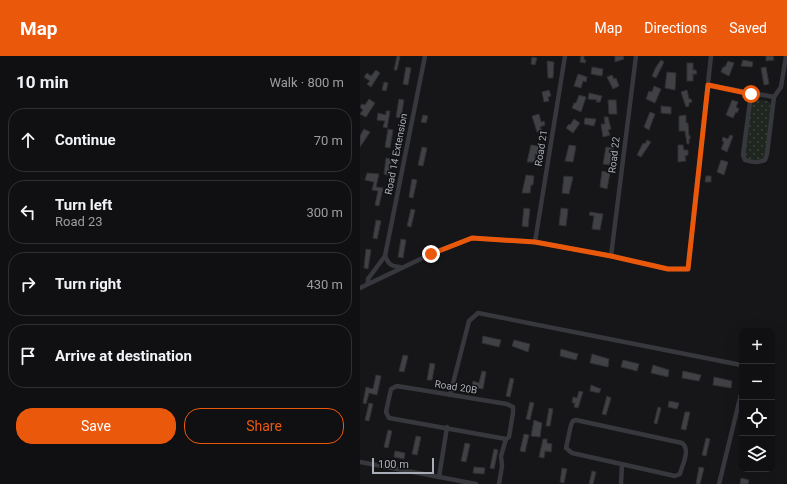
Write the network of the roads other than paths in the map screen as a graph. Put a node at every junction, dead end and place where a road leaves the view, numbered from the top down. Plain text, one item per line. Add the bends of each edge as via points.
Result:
1 (425, 56) edge
2 (565, 56) edge
3 (636, 56) edge
4 (711, 56) edge
5 (786, 56) edge
6 (708, 85) junction
7 (751, 94) junction
8 (774, 97) junction
9 (535, 242) junction
10 (385, 256) junction
11 (611, 256) junction
12 (400, 267) junction
13 (368, 284) junction
14 (360, 288) edge
15 (739, 365) edge
16 (450, 395) junction
17 (740, 400) edge
18 (447, 427) junction
19 (506, 439) junction
20 (360, 462) edge
21 (622, 465) junction
22 (439, 477) junction
23 (476, 484) edge
24 (499, 484) edge
25 (621, 484) edge
26 (719, 484) edge

1 - 10 street, Road 14 Extension
2 - 9 street, Road 21
3 - 11 street, Road 22
4 - 6 street
5 - 8 street via 781,87
6 - 7 street
6 - 11 street via 688,269 668,269
7 - 8 street
7 - 8 street via 743,156 751,162 759,163 765,160
9 - 11 street
9 - 12 street via 472,238
10 - 12 street via 388,264
10 - 13 street via 368,279
12 - 13 street
13 - 14 street
15 - 16 street via 478,313 469,321
16 - 18 street, Road 20B via 397,386 391,389 386,412 389,418
16 - 19 street, Road 20B via 513,407 509,437
17 - 26 street
18 - 19 street, Road 20B
18 - 22 street
19 - 24 street via 501,456
20 - 22 street
21 - 21 street via 568,451 566,448 573,421 682,443 687,450 680,474 674,476
21 - 25 street
22 - 23 street

